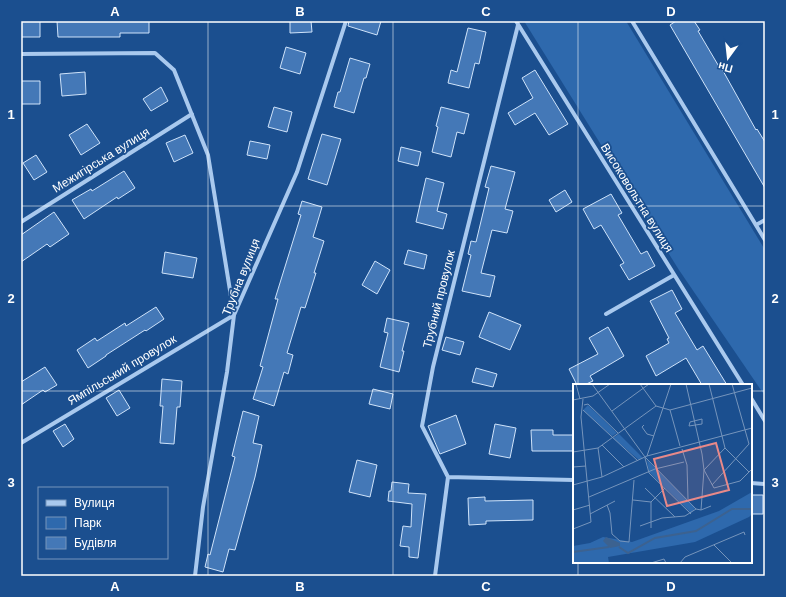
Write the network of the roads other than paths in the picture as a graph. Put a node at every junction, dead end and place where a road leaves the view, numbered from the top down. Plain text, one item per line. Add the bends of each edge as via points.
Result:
1 (346, 21) edge
2 (632, 21) edge
3 (516, 23) edge
4 (21, 54) edge
5 (192, 114) junction
6 (765, 220) edge
7 (21, 222) edge
8 (756, 225) junction
9 (765, 240) edge
10 (674, 275) junction
11 (606, 314) dead end
12 (234, 315) junction
13 (742, 384) edge
14 (752, 400) edge
15 (765, 421) edge
16 (21, 443) edge
17 (448, 477) junction
18 (573, 480) edge
19 (752, 483) edge
20 (765, 484) edge
21 (195, 576) edge
22 (434, 576) edge

1 - 12 street, Трубна вулиця via 297,172
2 - 8 street
3 - 10 street, Високовольтна вулиця
3 - 17 street, Трубний провулок via 432,367 422,426
4 - 5 street via 155,53 174,70
5 - 7 street, Межигірська вулиця
5 - 12 street via 208,155
6 - 8 street
8 - 9 street
10 - 11 street
10 - 13 street, Високовольтна вулиця
12 - 16 street, Ямпільський провулок
12 - 21 street, Трубна вулиця via 203,508
14 - 15 street
17 - 18 street
17 - 22 street
19 - 20 street

